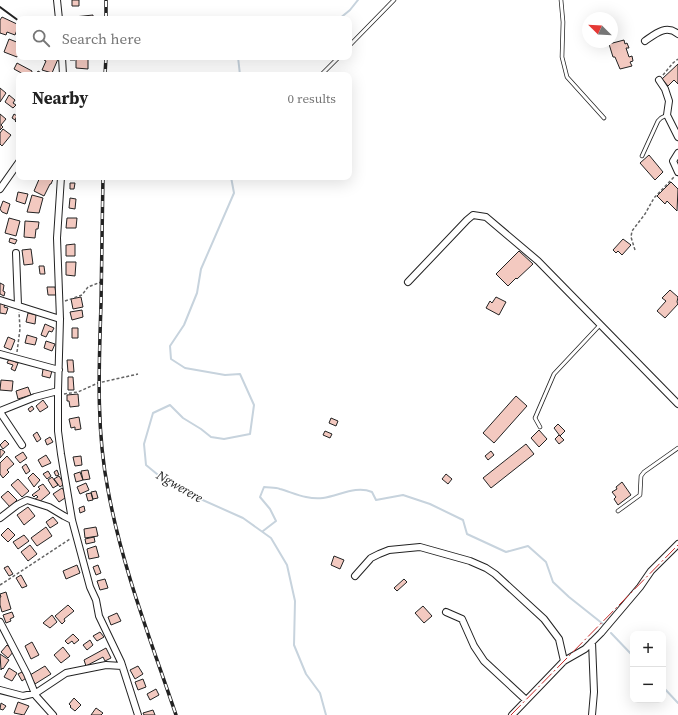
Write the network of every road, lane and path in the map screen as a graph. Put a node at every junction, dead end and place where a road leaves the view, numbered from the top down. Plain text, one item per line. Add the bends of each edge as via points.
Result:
1 (57, 0) edge
2 (394, 0) edge
3 (561, 0) edge
4 (59, 16) edge
5 (678, 34) edge
6 (645, 41) dead end
7 (352, 43) edge
8 (62, 60) edge
9 (336, 60) edge
10 (678, 60) edge
11 (63, 72) edge
12 (324, 72) edge
13 (659, 80) joint
14 (667, 115) junction
15 (604, 118) dead end
16 (678, 137) edge
17 (678, 153) edge
18 (642, 156) dead end
19 (16, 166) edge
20 (678, 172) edge
21 (62, 180) edge
22 (0, 189) edge
23 (635, 250) dead end
24 (16, 253) dead end
25 (101, 282) dead end
26 (408, 282) dead end
27 (0, 300) edge
28 (59, 303) junction
29 (18, 305) junction
30 (60, 319) junction
31 (601, 324) junction
32 (0, 354) edge
33 (16, 358) junction
34 (59, 370) junction
35 (138, 374) dead end
36 (58, 393) junction
37 (678, 404) edge
38 (0, 411) edge
39 (540, 427) dead end
40 (22, 445) dead end
41 (678, 448) edge
42 (618, 511) dead end
43 (0, 518) edge
44 (72, 520) junction
45 (76, 534) junction
46 (678, 544) edge
47 (355, 576) dead end
48 (0, 585) edge
49 (446, 612) dead end
50 (0, 622) edge
51 (592, 642) junction
52 (564, 661) junction
53 (122, 666) junction
54 (0, 690) edge
55 (36, 693) junction
56 (526, 700) junction
57 (53, 715) edge
58 (138, 715) edge
59 (512, 715) edge
60 (592, 715) edge

1 - 4 street
2 - 7 lane
3 - 15 lane via 562,57 567,78
5 - 6 street via 673,30 666,30
8 - 11 street
9 - 12 lane
10 - 13 path
13 - 14 street via 669,101
14 - 16 street
14 - 18 lane via 658,121
17 - 20 street via 673,161
19 - 22 street
20 - 23 path via 654,198 632,231
21 - 28 street via 57,238
24 - 29 street
25 - 28 path via 88,287 82,295
26 - 31 street via 473,215 486,217 538,262
27 - 29 street
28 - 30 street
29 - 30 street
29 - 33 path via 21,320
30 - 34 street
31 - 37 street
31 - 39 lane via 554,374 534,418
32 - 33 street
33 - 34 street
34 - 36 street
35 - 36 path via 98,383 78,392
36 - 38 street via 29,399
36 - 44 street via 58,431
38 - 40 street
41 - 42 lane via 644,472 641,476 640,495
43 - 44 street via 27,500 49,507
44 - 45 street
45 - 48 path
45 - 53 street via 99,616
46 - 51 street via 651,571
47 - 52 street via 371,558 389,550 420,547 470,561 495,574 544,619 558,639
49 - 56 street via 462,618 474,646 484,660
50 - 55 street
51 - 52 street
51 - 60 street
52 - 56 street
53 - 55 street via 106,665 66,673
53 - 58 street
54 - 55 street via 23,696
55 - 57 street
56 - 59 street

